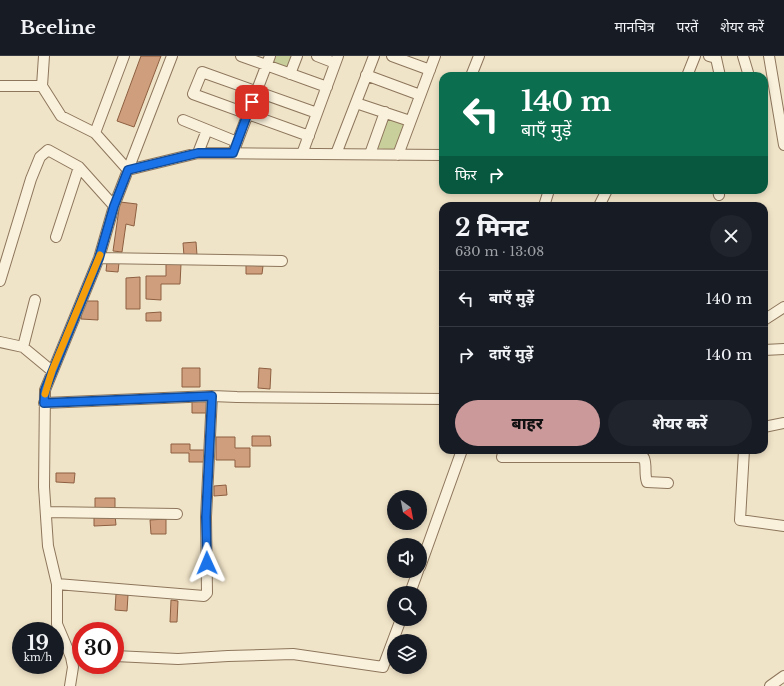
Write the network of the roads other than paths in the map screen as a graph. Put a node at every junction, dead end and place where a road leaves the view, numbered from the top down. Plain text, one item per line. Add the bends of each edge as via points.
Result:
1 (44, 56) edge
2 (124, 56) edge
3 (172, 56) edge
4 (241, 56) edge
5 (296, 56) edge
6 (317, 56) edge
7 (374, 56) edge
8 (392, 56) edge
9 (435, 56) edge
10 (695, 56) edge
11 (710, 56) edge
12 (743, 56) edge
13 (769, 56) edge
14 (475, 57) edge
15 (337, 60) edge
16 (268, 61) edge
17 (430, 70) junction
18 (472, 72) edge
19 (689, 72) edge
20 (719, 72) edge
21 (747, 72) edge
22 (290, 74) junction
23 (366, 75) junction
24 (0, 86) edge
25 (42, 86) junction
26 (327, 87) junction
27 (256, 91) junction
28 (420, 95) junction
29 (356, 103) junction
30 (384, 112) junction
31 (317, 113) junction
32 (248, 114) junction
33 (182, 120) dead end
34 (410, 121) junction
35 (207, 130) junction
36 (95, 133) junction
37 (308, 136) junction
38 (237, 142) junction
39 (784, 145) edge
40 (198, 153) junction
41 (233, 153) junction
42 (439, 153) edge
43 (302, 154) junction
44 (336, 154) junction
45 (370, 154) junction
46 (398, 154) junction
47 (79, 167) junction
48 (128, 170) junction
49 (114, 206) junction
50 (56, 237) dead end
51 (99, 258) junction
52 (282, 261) dead end
53 (0, 281) edge
54 (35, 300) dead end
55 (784, 307) edge
56 (768, 317) edge
57 (0, 342) edge
58 (22, 347) junction
59 (784, 349) edge
60 (768, 350) edge
61 (52, 371) junction
62 (212, 396) junction
63 (439, 399) edge
64 (44, 403) junction
65 (784, 424) edge
66 (768, 427) edge
67 (461, 454) edge
68 (503, 454) edge
69 (744, 454) edge
70 (668, 483) dead end
71 (46, 512) junction
72 (177, 514) dead end
73 (784, 526) edge
74 (427, 548) edge
75 (57, 584) junction
76 (398, 626) edge
77 (124, 656) edge
78 (72, 658) edge
79 (74, 674) edge
80 (784, 676) edge
81 (70, 686) edge
82 (770, 686) edge

1 - 25 street
2 - 36 street
3 - 48 street
4 - 16 street
5 - 22 street
6 - 15 street
7 - 23 street
8 - 17 street
9 - 17 street
10 - 19 street
11 - 20 street via 716,58
12 - 21 street
13 - 39 street
14 - 18 street
15 - 26 street
16 - 22 street
16 - 27 street
17 - 28 street
22 - 26 street
23 - 28 street
23 - 29 street
24 - 25 street
25 - 36 street via 61,116
26 - 31 street
27 - 31 street
27 - 32 street
27 - 32 street via 202,72 193,94
28 - 34 street
29 - 30 street
29 - 44 street
30 - 34 street
30 - 45 street
31 - 37 street
32 - 37 street
32 - 38 street
33 - 35 street
34 - 46 street
35 - 38 street
35 - 40 street
36 - 48 street
37 - 43 street
38 - 41 street
40 - 41 street
40 - 48 street
41 - 43 street
42 - 46 street
43 - 44 street
44 - 45 street
45 - 46 street
47 - 49 street
47 - 50 street
47 - 53 street via 48,150 40,157
48 - 49 street
49 - 51 street
51 - 52 street
51 - 61 street
54 - 58 street
55 - 56 street
57 - 58 street
58 - 61 street
59 - 60 street
61 - 64 street via 45,390
62 - 63 street
62 - 64 street
62 - 75 street via 206,517 207,593 204,596
64 - 71 street
65 - 66 street
67 - 74 street
68 - 70 street via 502,457 644,458 647,482
69 - 73 street via 740,520
71 - 72 street
71 - 75 street via 48,546
75 - 78 street via 57,624
76 - 77 street via 383,667 293,654 178,659
79 - 81 street
80 - 82 street

